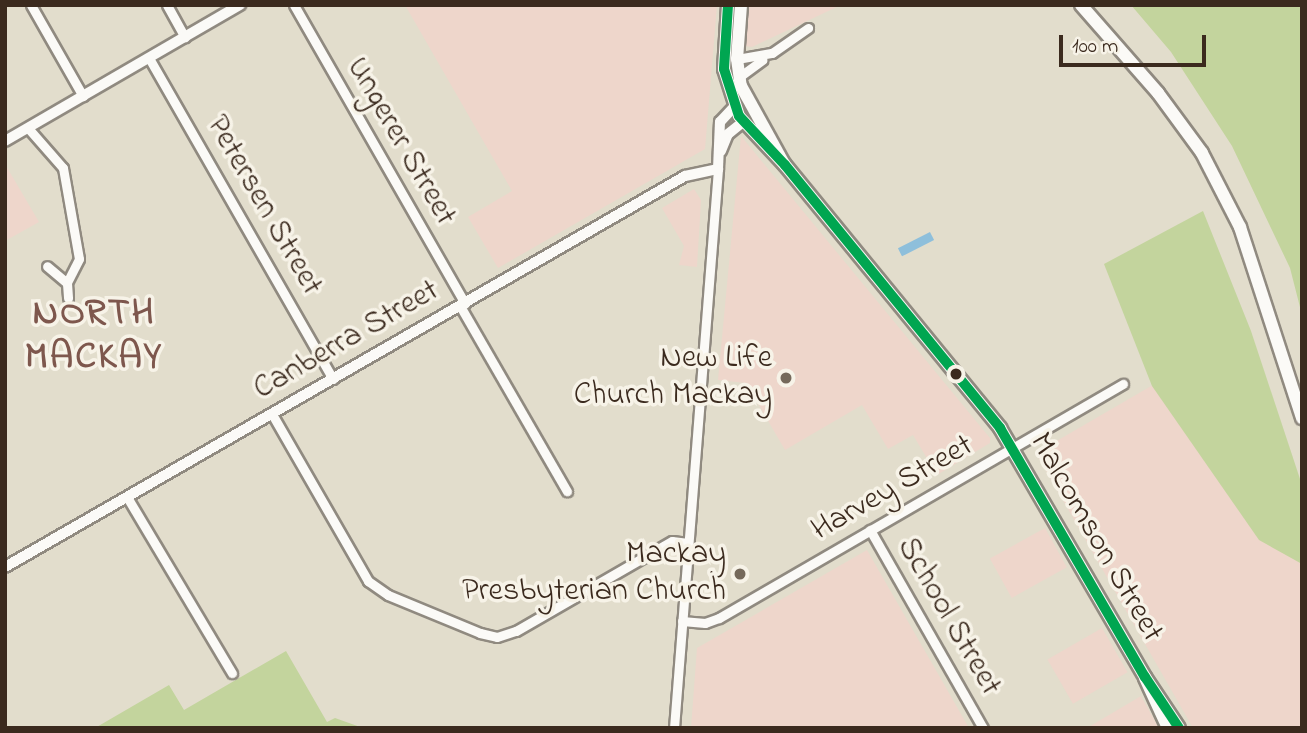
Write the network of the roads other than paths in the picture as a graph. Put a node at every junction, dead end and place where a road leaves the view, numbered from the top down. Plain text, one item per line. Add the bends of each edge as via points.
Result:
1 (31, 5) edge
2 (167, 5) edge
3 (240, 5) edge
4 (293, 5) edge
5 (728, 5) edge
6 (741, 5) edge
7 (1081, 5) edge
8 (808, 28) dead end
9 (185, 37) junction
10 (772, 53) junction
11 (149, 58) junction
12 (737, 59) junction
13 (724, 75) junction
14 (739, 76) junction
15 (83, 96) junction
16 (743, 113) junction
17 (28, 128) junction
18 (5, 141) edge
19 (720, 154) junction
20 (718, 169) junction
21 (47, 266) dead end
22 (66, 283) junction
23 (68, 298) dead end
24 (462, 305) junction
25 (333, 379) junction
26 (1123, 384) dead end
27 (272, 414) junction
28 (1302, 418) edge
29 (1014, 447) junction
30 (567, 491) dead end
31 (127, 497) junction
32 (870, 530) junction
33 (688, 543) junction
34 (5, 567) edge
35 (682, 621) junction
36 (232, 673) dead end
37 (1145, 677) junction
38 (674, 728) edge
39 (983, 728) edge
40 (1168, 728) edge
41 (1180, 728) edge

1 - 15 street
2 - 9 street
3 - 9 street
4 - 24 street, Ungerer Street
5 - 13 main road
6 - 12 main road
7 - 28 main road via 1202,153 1240,227
8 - 10 street
9 - 11 street
10 - 12 street
10 - 14 street
11 - 15 street
11 - 25 street, Petersen Street
12 - 13 main road
12 - 14 main road
13 - 16 main road
14 - 16 main road
15 - 17 street
16 - 19 street
16 - 19 street via 720,122
16 - 29 main road, Malcomson Street
17 - 18 street
17 - 22 street via 66,176 79,259
19 - 20 street
20 - 24 street, Canberra Street via 689,174
20 - 33 street
21 - 22 street
22 - 23 street
24 - 25 street, Canberra Street
24 - 30 street, Ungerer Street
25 - 27 street, Canberra Street
26 - 29 street, Harvey Street
27 - 31 street, Canberra Street
27 - 33 street via 368,581 388,595 480,634 497,637 516,631 672,541
29 - 32 street, Harvey Street
29 - 37 main road, Malcomson Street
31 - 34 street, Canberra Street
31 - 36 street
32 - 35 street, Harvey Street via 719,618 705,623
32 - 39 street, School Street
33 - 35 street
35 - 38 street
37 - 40 main road, Malcomson Street
37 - 41 main road, Malcomson Street

